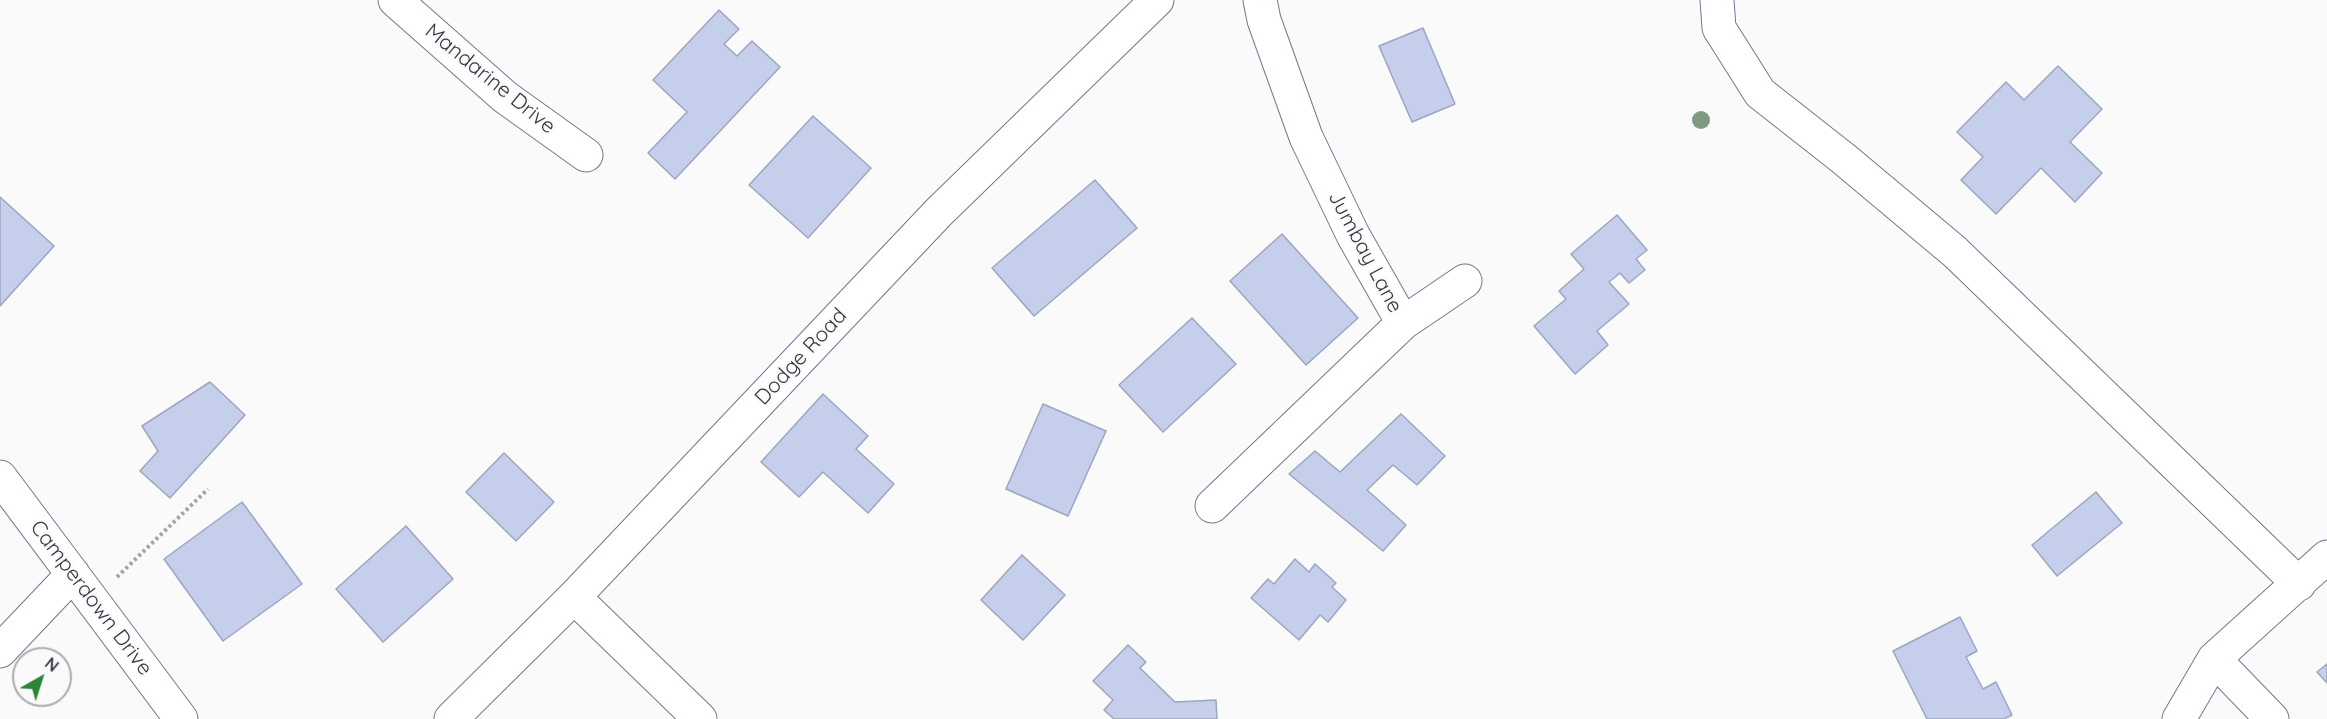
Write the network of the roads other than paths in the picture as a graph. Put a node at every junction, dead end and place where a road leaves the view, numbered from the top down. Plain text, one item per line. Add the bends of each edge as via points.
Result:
1 (395, 0) edge
2 (1157, 0) edge
3 (1260, 0) edge
4 (1717, 0) edge
5 (586, 155) dead end
6 (1465, 281) dead end
7 (1403, 323) junction
8 (0, 477) edge
9 (1212, 506) dead end
10 (2327, 556) edge
11 (73, 574) junction
12 (2299, 584) junction
13 (574, 597) junction
14 (0, 651) edge
15 (2214, 659) junction
16 (181, 719) edge
17 (451, 719) edge
18 (700, 719) edge
19 (2179, 719) edge
20 (2272, 719) edge

1 - 5 street, Mandarine Drive via 505,97
2 - 13 street, Dodge Road via 939,212
3 - 7 street, Jumbay Lane via 1306,137 1353,235
4 - 12 street via 1719,28 1760,93 1954,252
6 - 7 street
7 - 9 street, Jumbay Lane
8 - 11 street, Camperdown Drive
10 - 12 street
11 - 14 street
11 - 16 street, Camperdown Drive
12 - 15 street
13 - 17 street, Dodge Road
13 - 18 street
15 - 19 street
15 - 20 street

